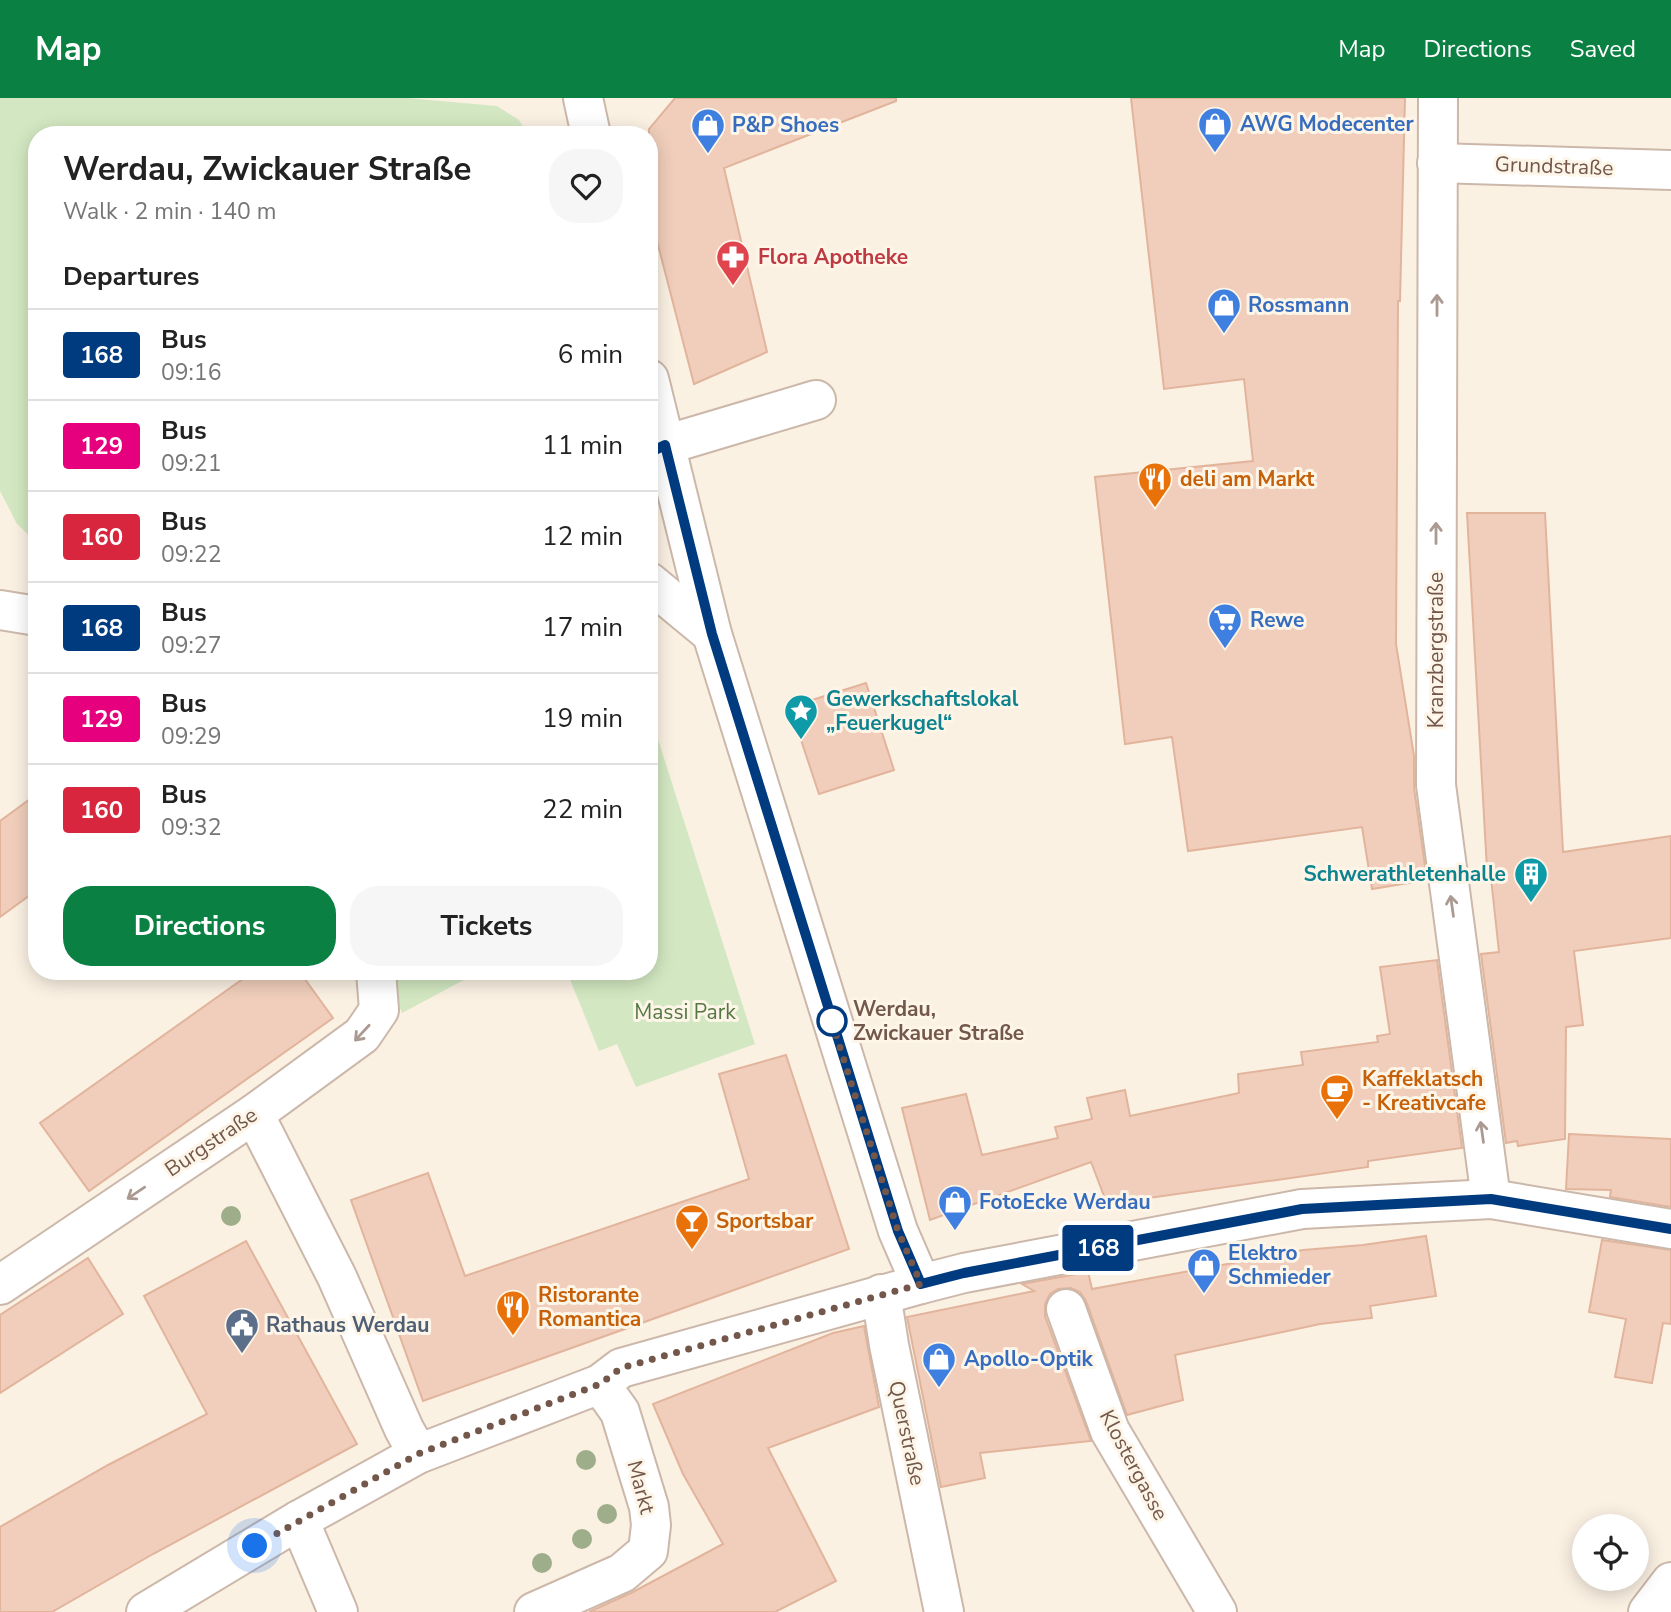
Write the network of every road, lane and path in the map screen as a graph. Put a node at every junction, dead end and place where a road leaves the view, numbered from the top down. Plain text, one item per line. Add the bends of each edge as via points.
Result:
1 (583, 98) edge
2 (1438, 98) edge
3 (589, 126) edge
4 (1437, 163) junction
5 (1671, 170) edge
6 (816, 400) dead end
7 (658, 449) edge
8 (658, 452) edge
9 (658, 589) edge
10 (0, 610) edge
11 (28, 615) edge
12 (712, 634) junction
13 (377, 980) edge
14 (254, 1114) junction
15 (1491, 1199) junction
16 (1671, 1229) edge
17 (921, 1284) junction
18 (0, 1285) edge
19 (881, 1294) junction
20 (1066, 1310) dead end
21 (600, 1384) junction
22 (418, 1454) junction
23 (299, 1520) junction
24 (1671, 1582) edge
25 (146, 1612) edge
26 (338, 1612) edge
27 (534, 1612) edge
28 (944, 1612) edge
29 (1217, 1612) edge
30 (1648, 1612) edge

1 - 3 street
2 - 4 street, Kranzbergstraße
4 - 5 street, Grundstraße
15 -> 4 street, Kranzbergstraße via 1436,785
6 - 7 street
8 - 12 street
9 - 12 street
10 - 11 street
12 - 17 street via 898,1231
13 -> 14 street, Burgstraße via 379,1010 362,1035
14 -> 18 street, Burgstraße
14 - 22 street via 337,1277
15 - 16 street
15 - 17 street via 1302,1209
17 - 19 street
19 - 21 street via 621,1368
19 - 28 street, Querstraße
20 - 29 street, Klostergasse via 1110,1431
21 - 22 street
21 - 27 street, Markt via 620,1412 649,1507 648,1550 622,1573
22 - 23 street
23 - 25 street
23 - 26 street
24 - 30 street

